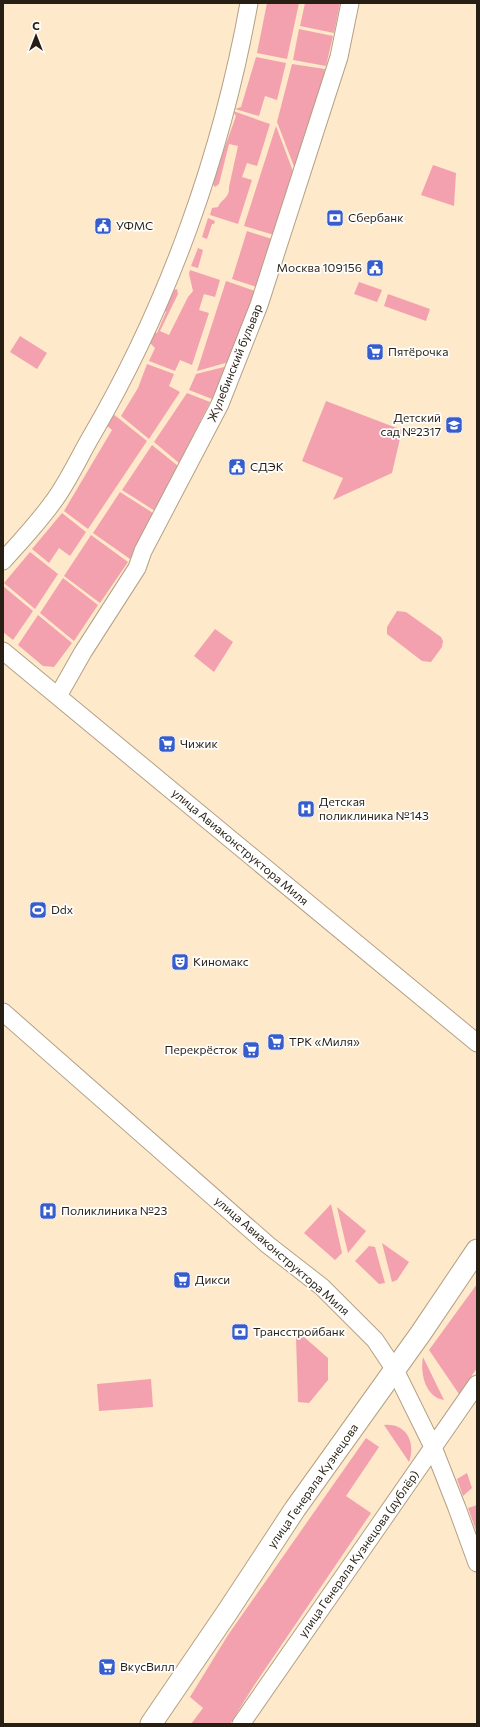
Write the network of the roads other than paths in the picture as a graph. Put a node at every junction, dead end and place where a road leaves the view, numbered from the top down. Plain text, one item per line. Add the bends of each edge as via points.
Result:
1 (250, 3) edge
2 (350, 3) edge
3 (3, 561) edge
4 (3, 651) edge
5 (58, 696) junction
6 (3, 1012) edge
7 (477, 1043) edge
8 (477, 1250) edge
9 (395, 1370) junction
10 (477, 1384) edge
11 (433, 1447) junction
12 (477, 1563) edge
13 (151, 1724) edge
14 (241, 1724) edge

1 - 3 street via 238,63 220,126 172,272 115,396 54,502
2 - 5 street, Жулебинский бульвар via 339,57 299,183 259,305 220,404 137,568
4 - 5 street, улица Авиаконструктора Миля
5 - 7 street, улица Авиаконструктора Миля
6 - 9 street, улица Авиаконструктора Миля via 268,1245 322,1287 375,1340
8 - 9 main road, улица Генерала Кузнецова
9 - 11 street, улица Авиаконструктора Миля
9 - 13 main road, улица Генерала Кузнецова via 295,1509
10 - 11 street, улица Генерала Кузнецова (дублёр)
11 - 12 street, улица Авиаконструктора Миля
11 - 14 street, улица Генерала Кузнецова (дублёр)

